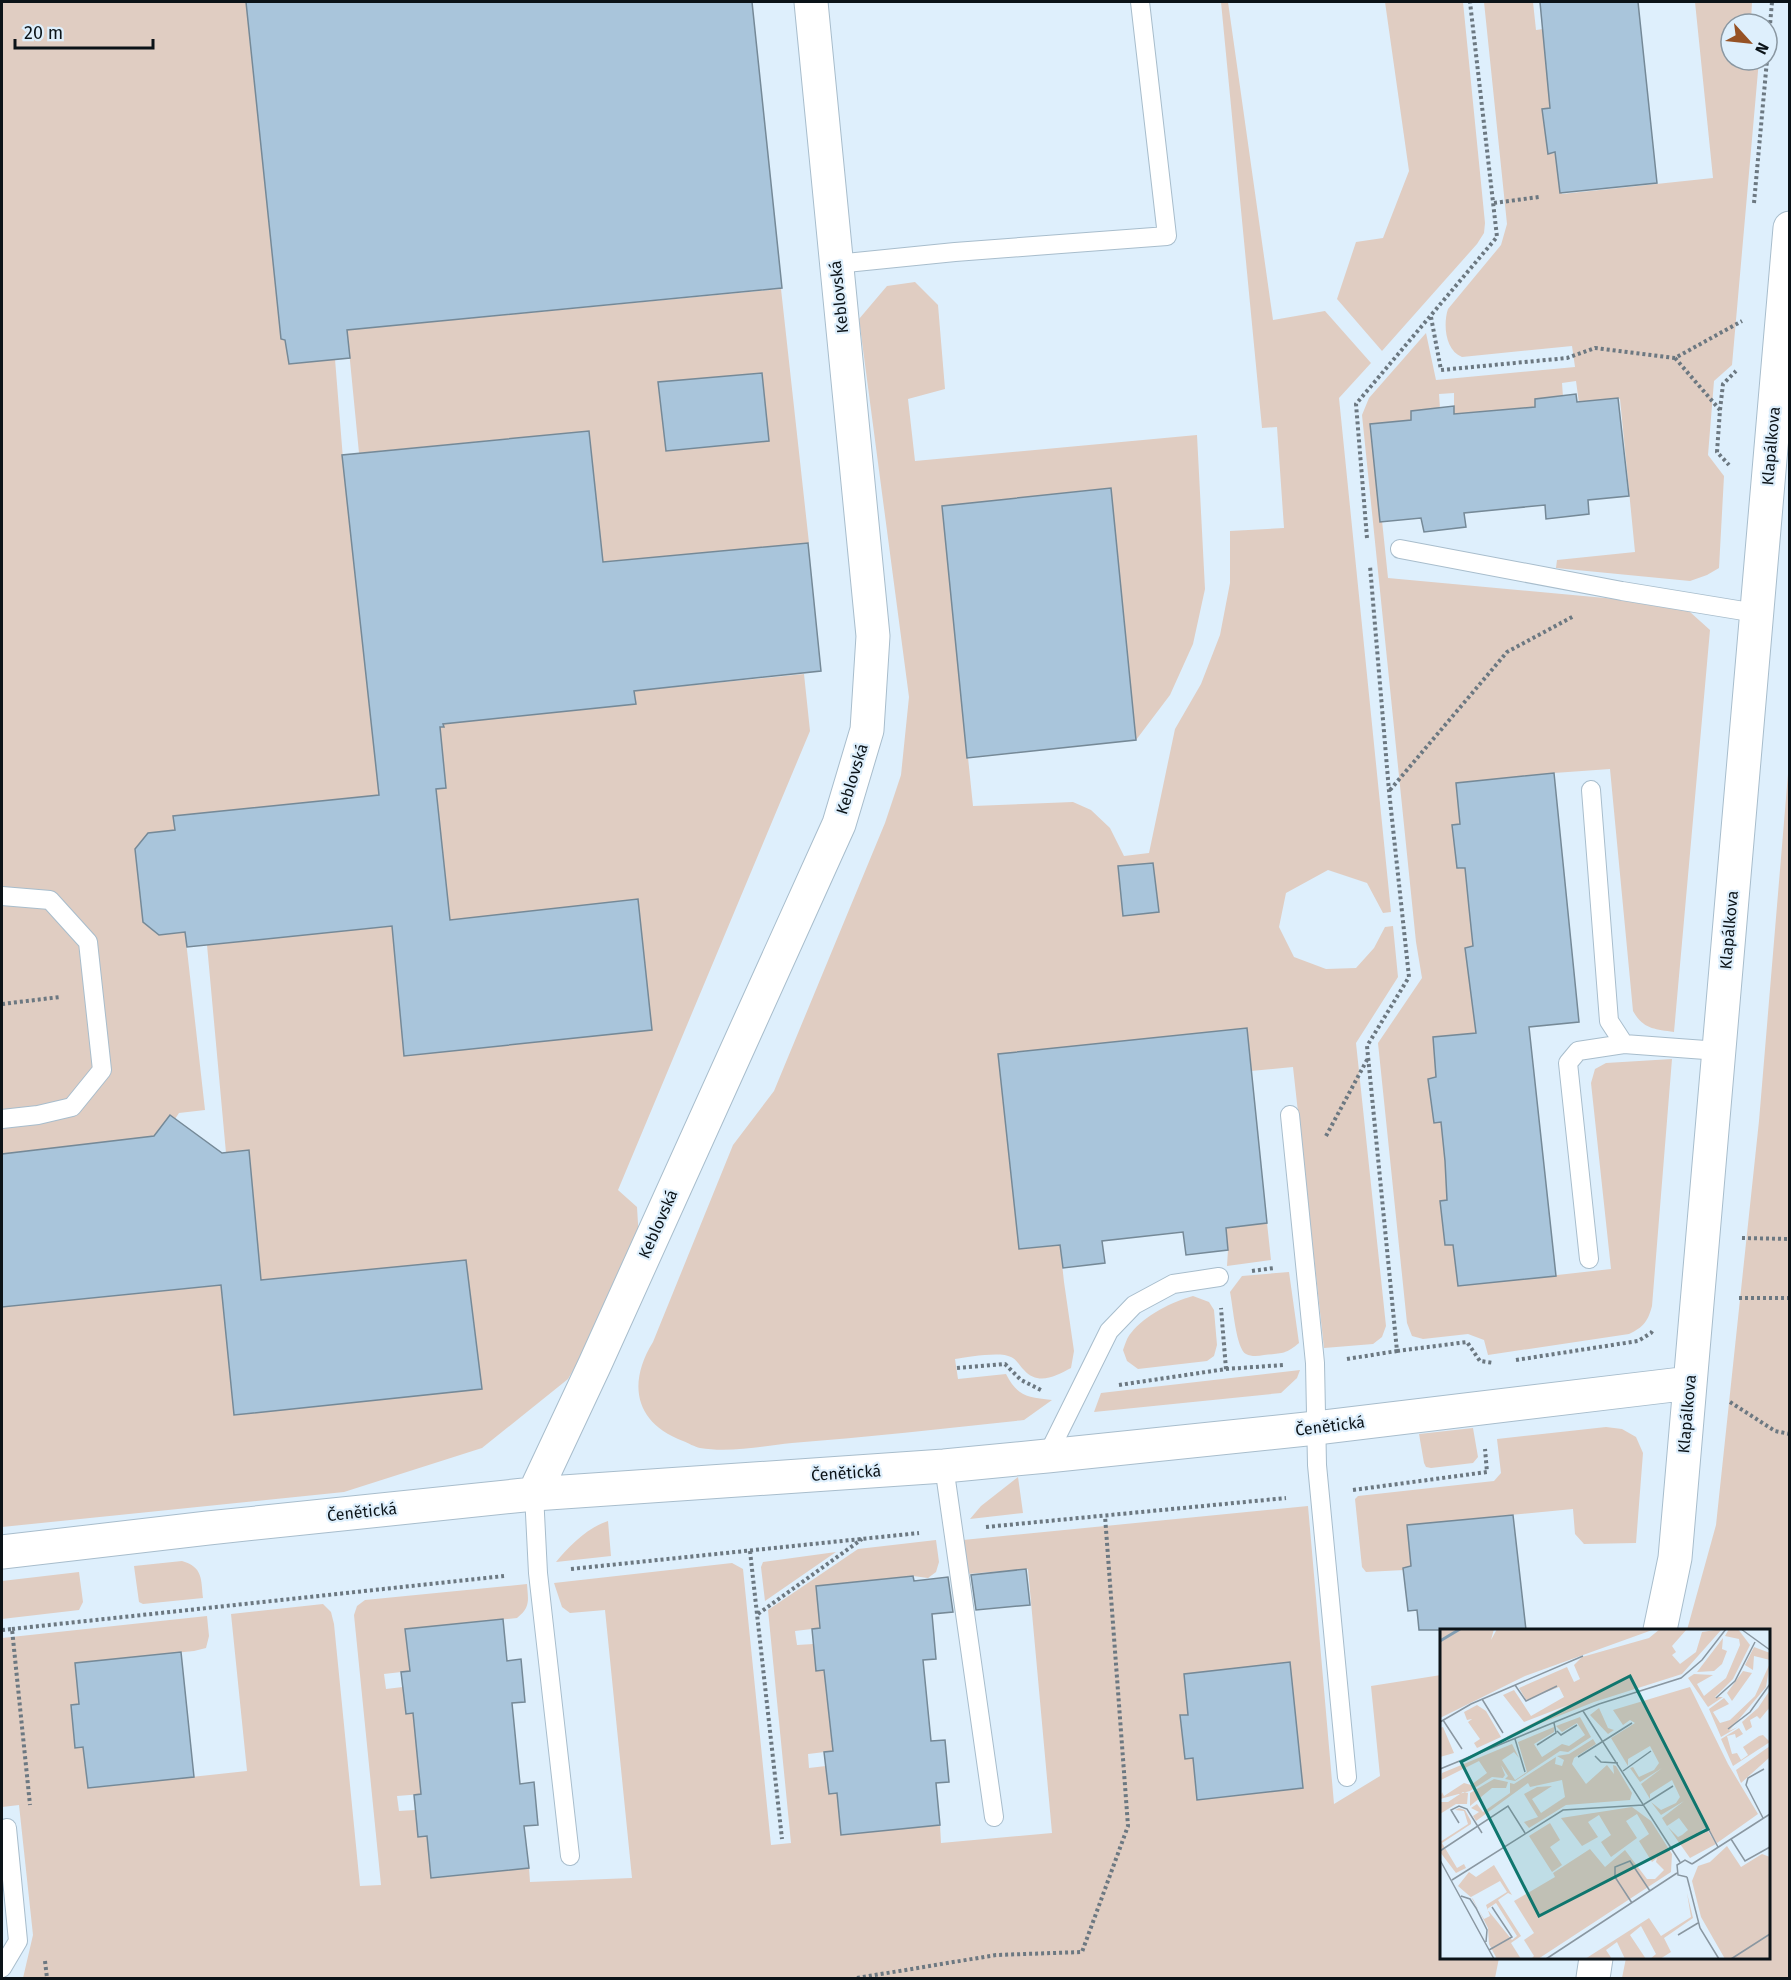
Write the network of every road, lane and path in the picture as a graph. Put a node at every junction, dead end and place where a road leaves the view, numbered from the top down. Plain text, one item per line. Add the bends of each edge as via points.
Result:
1 (811, 2) edge
2 (1140, 2) edge
3 (1470, 2) edge
4 (1766, 72) edge
5 (1539, 197) dead end
6 (1494, 203) junction
7 (1754, 203) dead end
8 (1790, 228) edge
9 (836, 264) junction
10 (1431, 316) junction
11 (1745, 319) dead end
12 (1675, 358) junction
13 (1735, 472) dead end
14 (1368, 544) dead end
15 (1400, 549) dead end
16 (1369, 556) dead end
17 (1622, 591) junction
18 (1756, 613) junction
19 (1591, 790) dead end
20 (1389, 791) junction
21 (2, 896) edge
22 (32, 1000) dead end
23 (2, 1004) edge
24 (1624, 1044) junction
25 (1719, 1051) junction
26 (1368, 1057) junction
27 (1290, 1115) dead end
28 (2, 1119) edge
29 (1298, 1191) junction
30 (1764, 1238) dead end
31 (1790, 1239) edge
32 (1589, 1259) dead end
33 (1269, 1269) dead end
34 (1219, 1277) junction
35 (1731, 1298) dead end
36 (1790, 1298) edge
37 (1655, 1326) dead end
38 (1397, 1351) junction
39 (1315, 1363) junction
40 (957, 1368) dead end
41 (1226, 1369) junction
42 (1690, 1383) junction
43 (1080, 1391) junction
44 (1722, 1396) dead end
45 (1481, 1407) junction
46 (1316, 1428) junction
47 (1790, 1434) edge
48 (1047, 1456) junction
49 (944, 1466) junction
50 (534, 1494) junction
51 (1321, 1495) junction
52 (1105, 1515) junction
53 (952, 1530) junction
54 (863, 1539) junction
55 (750, 1551) junction
56 (2, 1552) edge
57 (538, 1573) junction
58 (758, 1614) junction
59 (12, 1629) junction
60 (1660, 1629) edge
61 (2, 1630) edge
62 (1347, 1777) dead end
63 (31, 1808) dead end
64 (994, 1817) dead end
65 (7, 1828) dead end
66 (782, 1839) dead end
67 (570, 1856) dead end
68 (1596, 1959) edge
69 (2, 1968) edge
70 (857, 1978) edge
71 (1593, 1978) edge

1 - 9 street, Keblovská
2 - 9 lane via 1167,236
3 - 6 path
4 - 7 path
5 - 6 path
6 - 10 path via 1497,237
8 - 18 street, Klapálkova
9 - 50 street, Keblovská via 873,636 867,730 838,824
10 - 12 path via 1441,370 1567,358 1595,348
10 - 14 path via 1356,404
11 - 12 path
12 - 13 path via 1720,410 1717,452
15 - 17 lane
16 - 20 path
17 - 18 lane
17 - 20 path via 1507,652
18 - 25 street, Klapálkova
19 - 24 lane via 1610,1021
20 - 26 path via 1409,977 1367,1046
21 - 28 lane via 50,900 88,942 102,1070 72,1107
22 - 23 path
24 - 25 lane
24 - 32 lane via 1578,1051 1568,1063
25 - 42 street, Klapálkova
26 - 29 path
26 - 38 path
27 - 29 lane
29 - 39 lane
30 - 31 path
33 - 34 path
34 - 41 path
34 - 43 lane via 1173,1284 1134,1305 1109,1331
35 - 36 path
37 - 38 path via 1638,1341 1494,1363 1480,1361 1467,1342
38 - 39 path
39 - 41 path
39 - 46 lane
40 - 43 path via 1005,1364 1021,1380 1042,1390
41 - 43 path
42 - 45 street, Čenětická
42 - 60 street, Klapálkova via 1675,1558
43 - 48 lane
44 - 47 path via 1775,1431
45 - 46 street, Čenětická
45 - 51 path via 1487,1472
46 - 48 street, Čenětická
46 - 51 lane
48 - 49 street, Čenětická
49 - 50 street, Čenětická
49 - 53 lane
50 - 56 street, Čenětická
50 - 57 lane
51 - 52 path
51 - 62 lane
52 - 53 path
52 - 70 path via 1128,1826 1082,1953 996,1954
53 - 54 path
53 - 64 lane
54 - 55 path
54 - 58 path
55 - 57 path
55 - 58 path
57 - 59 path
57 - 67 lane
58 - 66 path
59 - 61 path
59 - 63 path
65 - 69 lane via 18,1941
68 - 71 street

